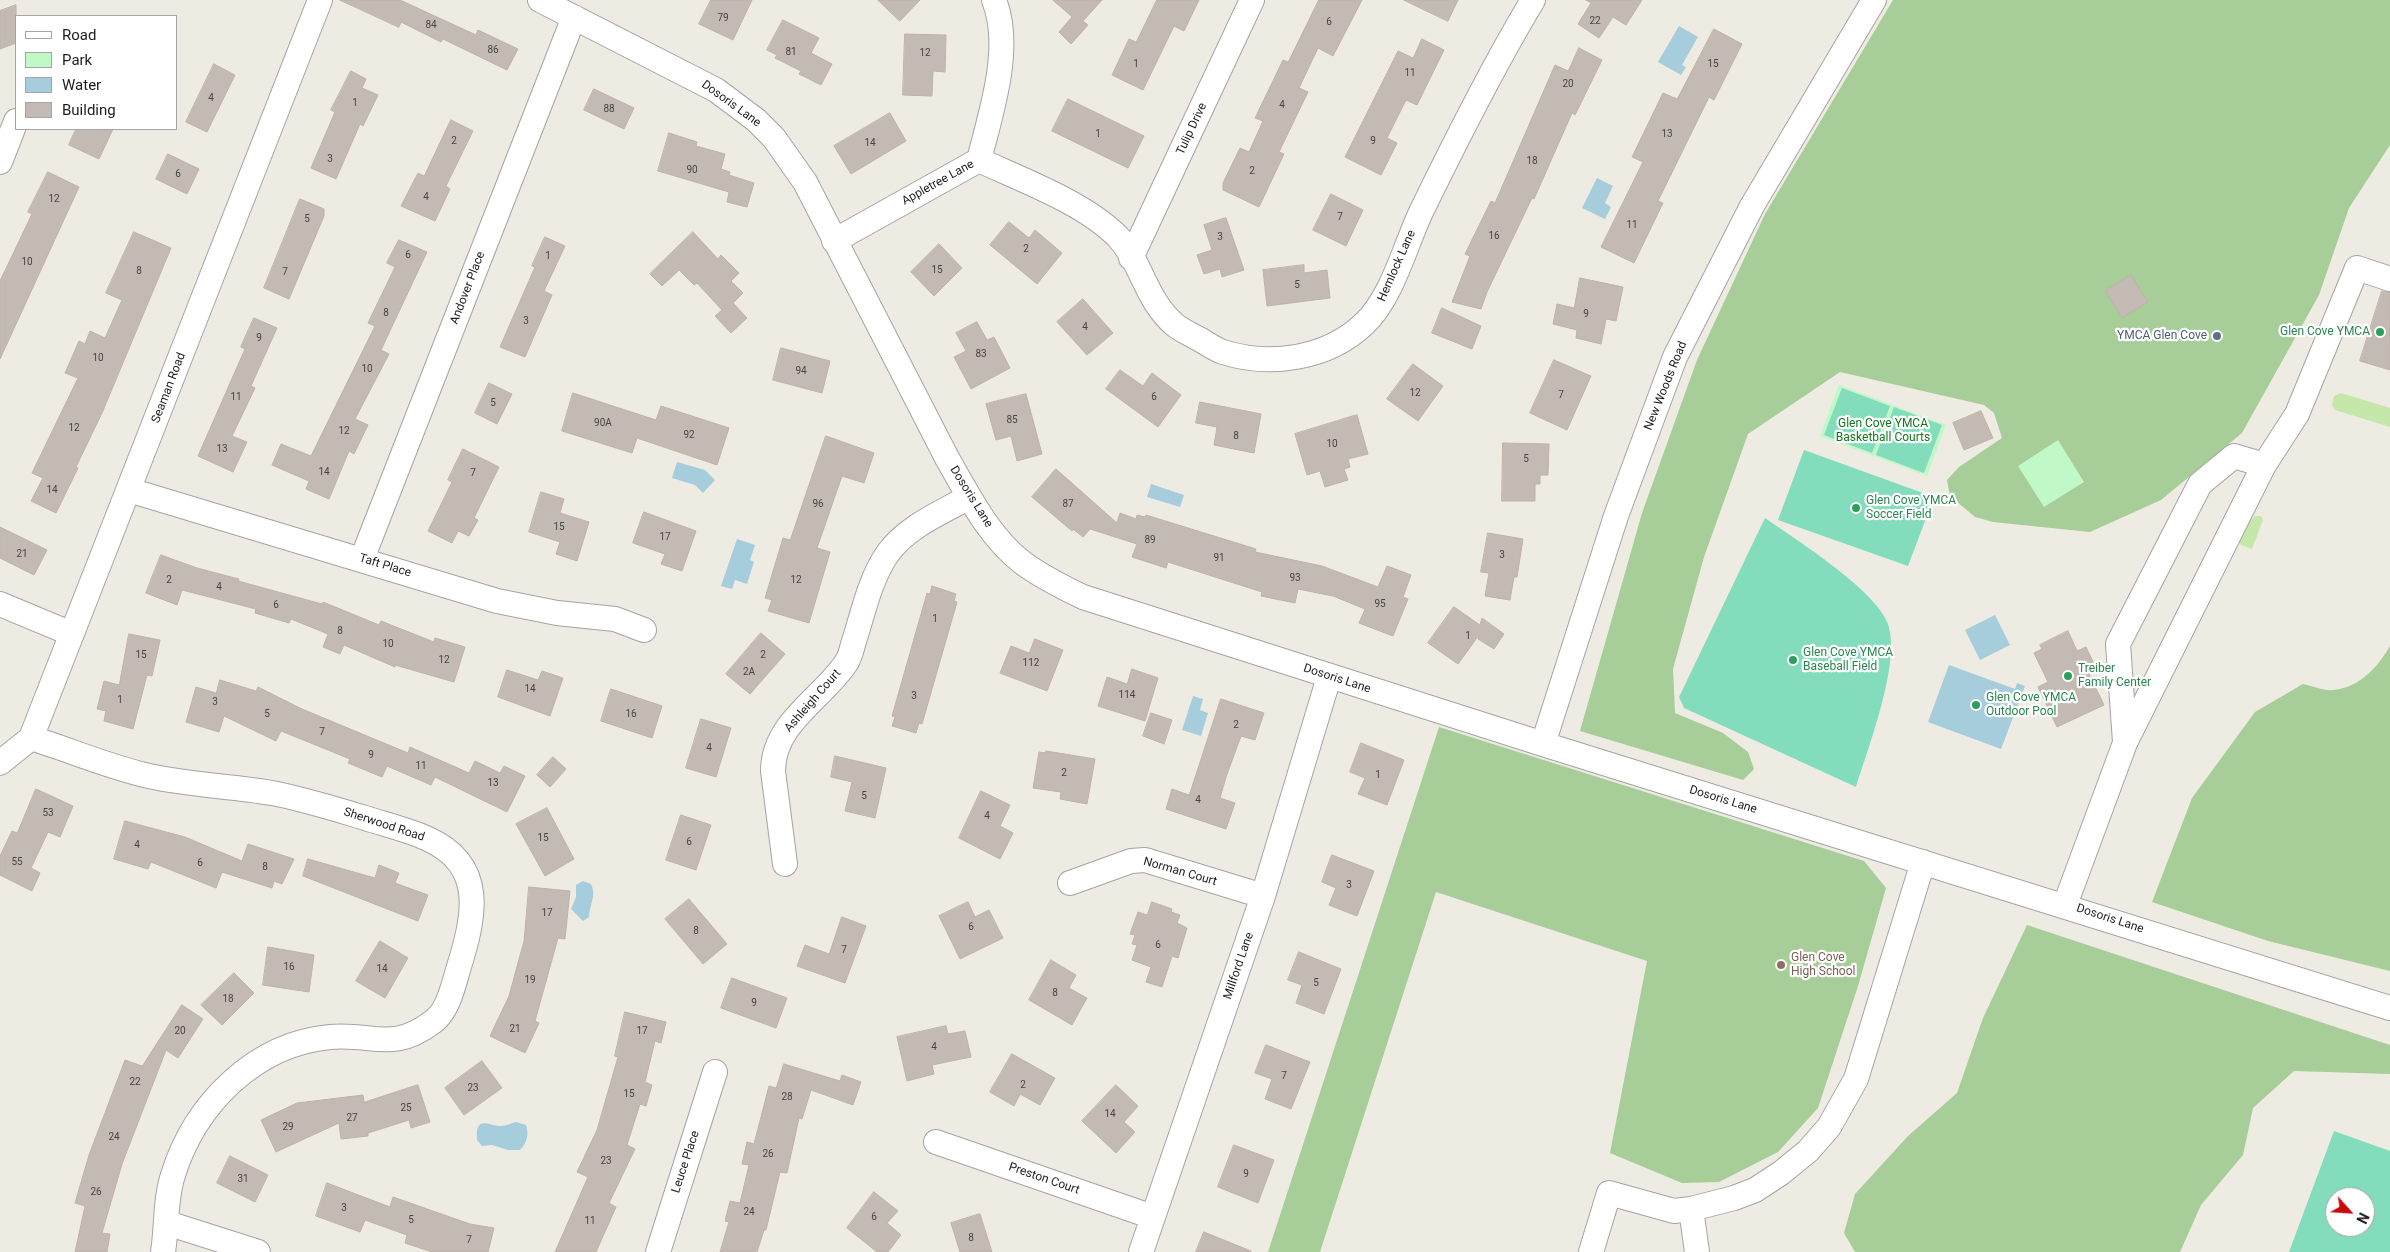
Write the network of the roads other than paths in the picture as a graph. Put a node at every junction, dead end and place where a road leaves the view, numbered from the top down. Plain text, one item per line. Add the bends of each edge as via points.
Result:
1 (320, 0) edge
2 (540, 0) edge
3 (994, 0) edge
4 (1252, 0) edge
5 (1533, 0) edge
6 (1874, 0) edge
7 (574, 17) junction
8 (15, 124) edge
9 (978, 160) junction
10 (0, 162) edge
11 (834, 241) junction
12 (1131, 258) junction
13 (2390, 280) edge
14 (2264, 464) junction
15 (129, 490) junction
16 (970, 497) junction
17 (362, 559) junction
18 (0, 604) edge
19 (644, 630) dead end
20 (72, 634) junction
21 (1329, 676) junction
22 (31, 738) junction
23 (2125, 743) junction
24 (1543, 744) junction
25 (0, 763) edge
26 (1923, 862) junction
27 (784, 864) dead end
28 (1070, 883) dead end
29 (1263, 896) junction
30 (2065, 905) junction
31 (2390, 1008) edge
32 (715, 1072) dead end
33 (936, 1142) dead end
34 (1691, 1209) junction
35 (1153, 1217) junction
36 (167, 1223) junction
37 (163, 1252) edge
38 (258, 1252) edge
39 (658, 1252) edge
40 (1141, 1252) edge
41 (1591, 1252) edge
42 (1697, 1252) edge

1 - 15 street, Seaman Road
2 - 7 street, Dosoris Lane
3 - 9 street, Appletree Lane via 998,9 1001,54 997,88
4 - 12 street, Tulip Drive
5 - 12 street, Hemlock Lane via 1503,50 1451,153 1381,304 1364,324 1334,345 1293,359 1246,358 1220,351 1176,326 1152,298
6 - 24 street, New Woods Road via 1752,206 1675,356 1616,516
7 - 11 street, Dosoris Lane via 689,74 756,120 774,138 805,182
7 - 17 street, Andover Place
8 - 10 street
9 - 11 street, Appletree Lane
9 - 12 street, Hemlock Lane via 1095,218 1119,238
11 - 16 street, Dosoris Lane
13 - 14 street via 2357,268 2297,414
14 - 23 street
14 - 23 street via 2234,456 2200,484 2118,644
15 - 17 street, Taft Place
15 - 20 street, Seaman Road
16 - 21 street, Dosoris Lane via 990,530 1022,562 1067,590
16 - 27 street, Ashleigh Court via 909,531 888,553 873,581 847,662 794,720 779,743 773,758 773,771
17 - 19 street, Taft Place via 497,601 557,613 615,619
18 - 20 street
20 - 22 street, Seaman Road
21 - 24 street, Dosoris Lane
21 - 29 street, Millford Lane
22 - 25 street, Seaman Road
22 - 36 street, Sherwood Road via 146,775 194,785 271,793 402,829 451,851 464,869 470,885 472,904 468,937 451,994 438,1018 417,1034 388,1041 333,1037 300,1042 243,1070 220,1092 190,1136 172,1175
23 - 30 street
24 - 26 street, Dosoris Lane
26 - 30 street, Dosoris Lane
26 - 34 street via 1856,1079 1829,1127 1808,1151 1755,1190
28 - 29 street, Norman Court via 1131,861 1145,860
29 - 35 street, Millford Lane
30 - 31 street, Dosoris Lane
32 - 39 street, Leuce Place
33 - 35 street, Preston Court
34 - 41 street via 1674,1211 1610,1193
34 - 42 street
35 - 40 street, Millford Lane
36 - 37 street, Sherwood Road
36 - 38 street

